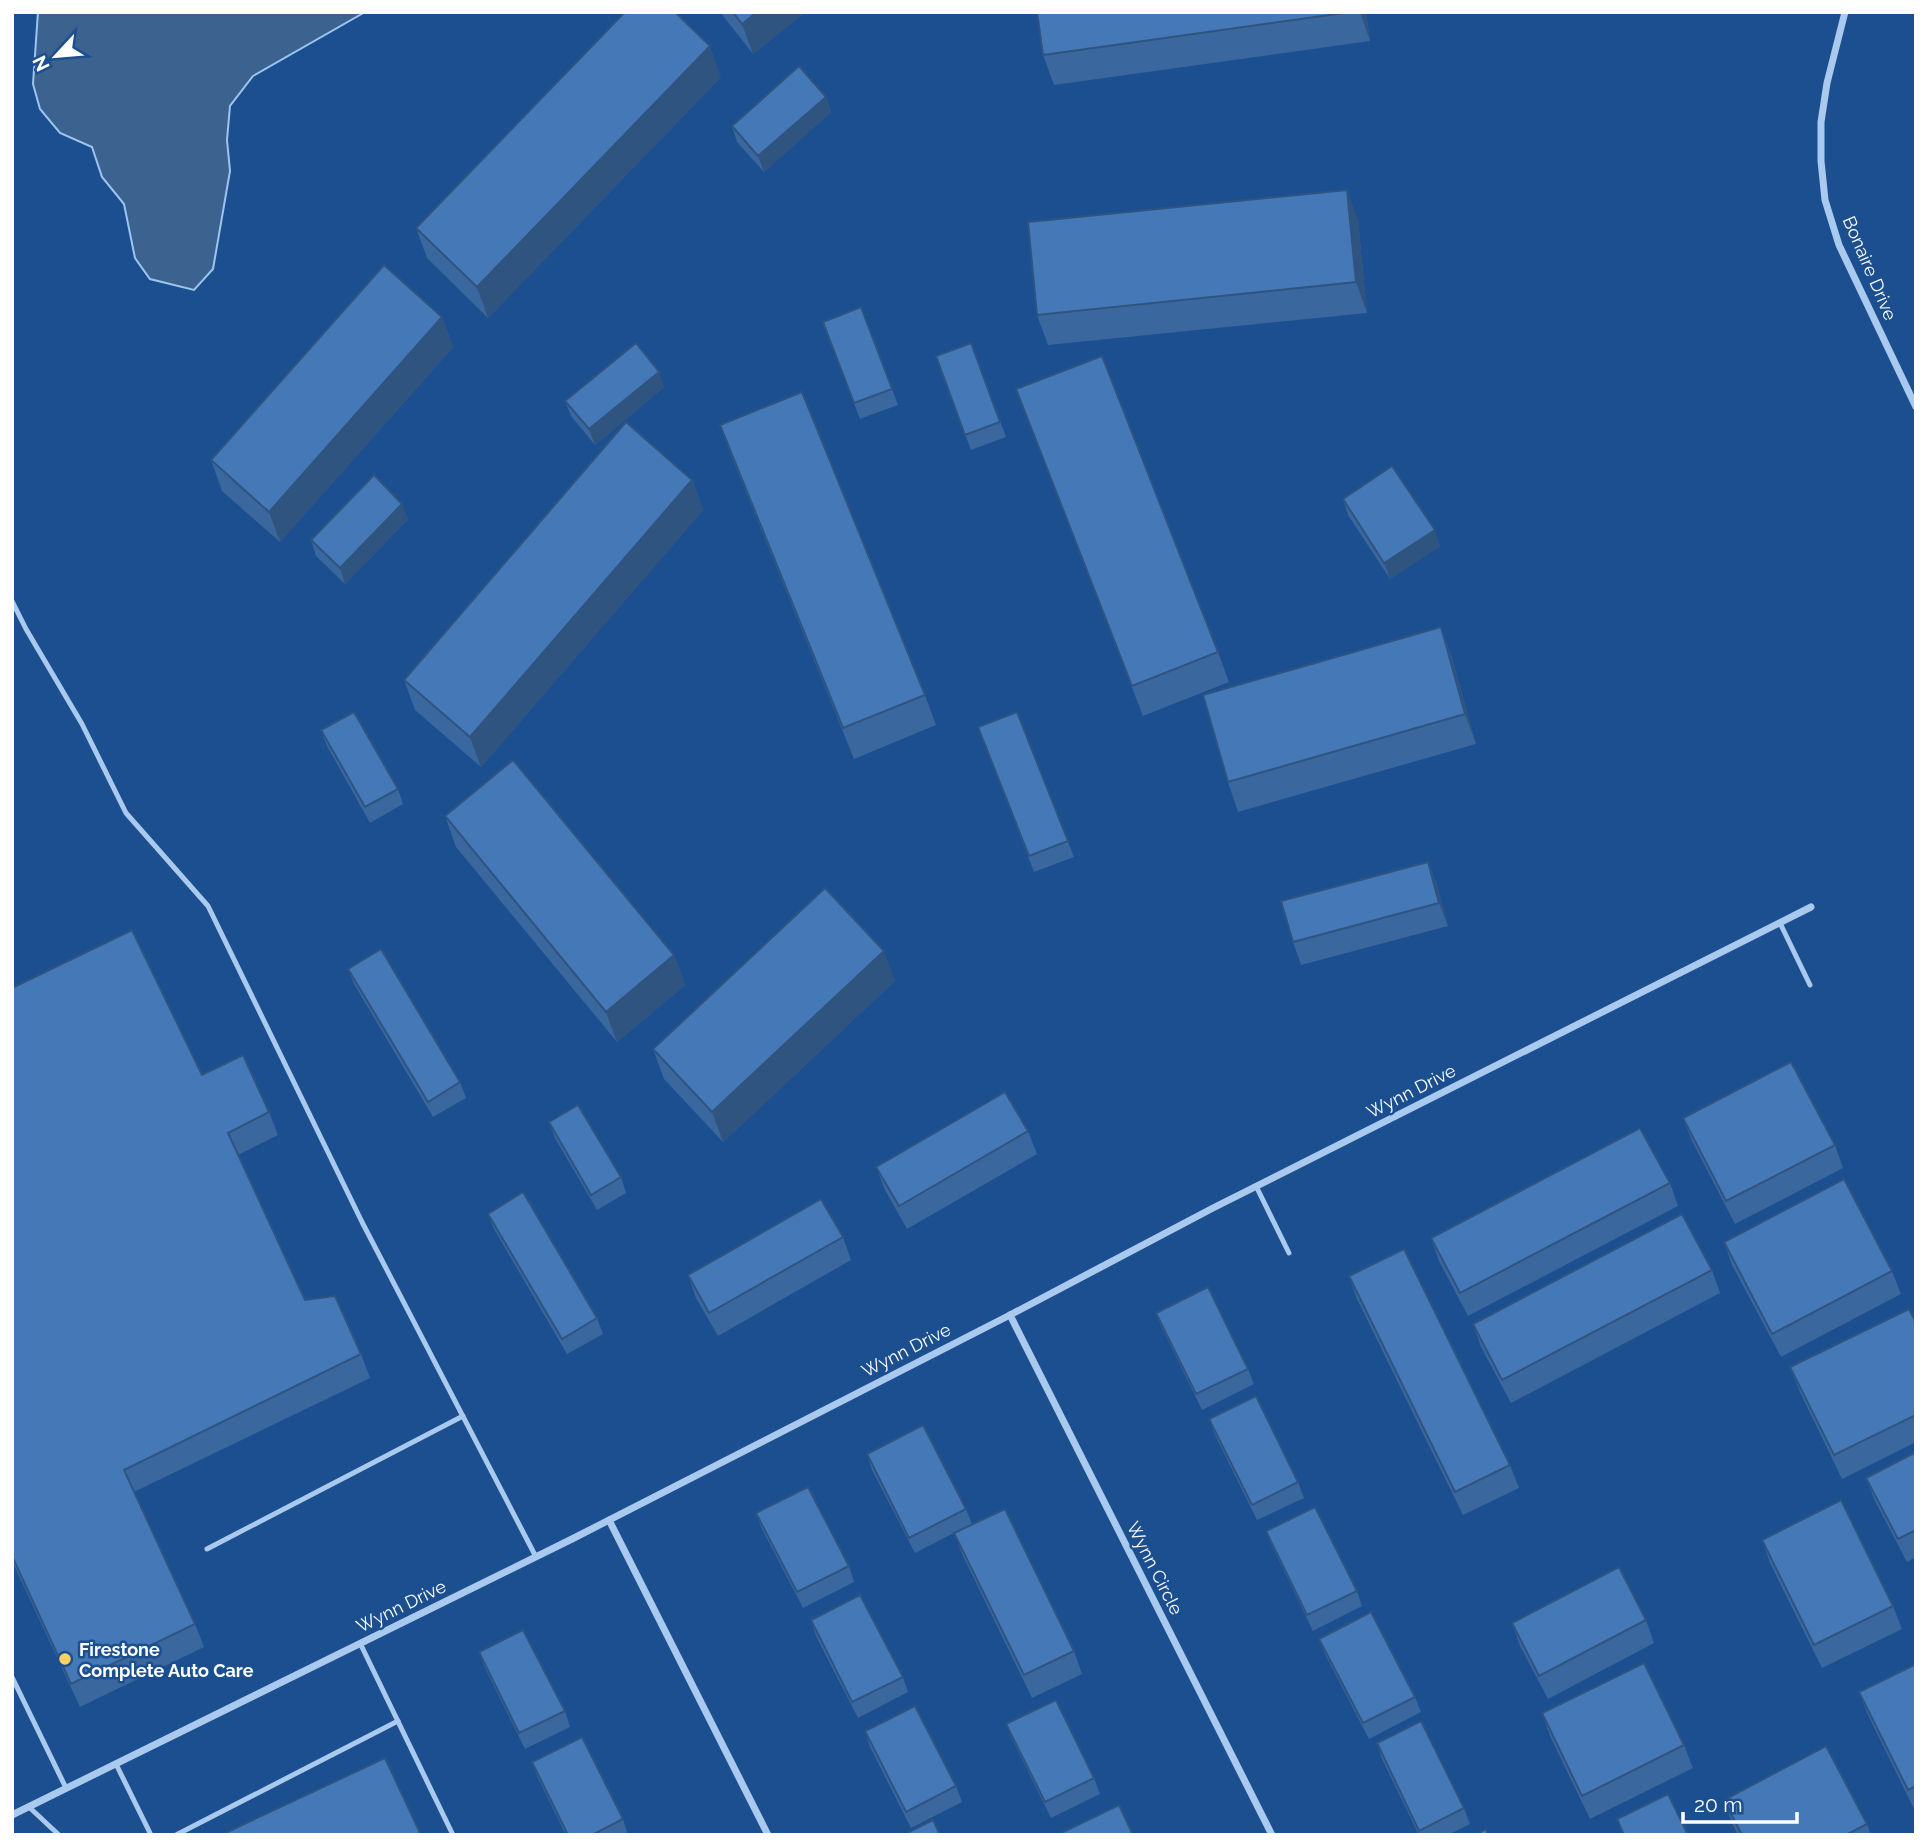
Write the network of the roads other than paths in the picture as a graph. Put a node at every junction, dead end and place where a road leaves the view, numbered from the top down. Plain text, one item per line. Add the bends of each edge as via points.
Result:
1 (1845, 12) edge
2 (1916, 407) edge
3 (12, 601) edge
4 (1811, 907) dead end
5 (1780, 923) junction
6 (1810, 985) dead end
7 (1256, 1186) junction
8 (1289, 1253) dead end
9 (1010, 1315) junction
10 (463, 1416) junction
11 (609, 1520) junction
12 (208, 1549) dead end
13 (536, 1557) junction
14 (360, 1643) junction
15 (12, 1677) edge
16 (398, 1721) junction
17 (116, 1763) junction
18 (66, 1788) junction
19 (29, 1807) junction
20 (12, 1815) edge
21 (59, 1835) edge
22 (151, 1835) edge
23 (176, 1835) edge
24 (453, 1835) edge
25 (768, 1835) edge
26 (1272, 1835) edge

1 - 2 street, Bonaire Drive via 1821,122 1825,200 1839,245
3 - 10 lane via 126,813 208,906 362,1222
4 - 5 street, Wynn Drive
5 - 6 lane
5 - 7 street, Wynn Drive
7 - 8 lane
7 - 9 street, Wynn Drive
9 - 11 street, Wynn Drive
9 - 26 street, Wynn Circle
10 - 12 lane
10 - 13 lane
11 - 13 street, Wynn Drive
11 - 25 street
13 - 14 street, Wynn Drive
14 - 16 lane
14 - 17 street, Wynn Drive
15 - 18 lane
16 - 23 lane
16 - 24 lane
17 - 18 street, Wynn Drive
17 - 22 lane
18 - 19 street, Wynn Drive
19 - 20 street, Wynn Drive
19 - 21 lane

